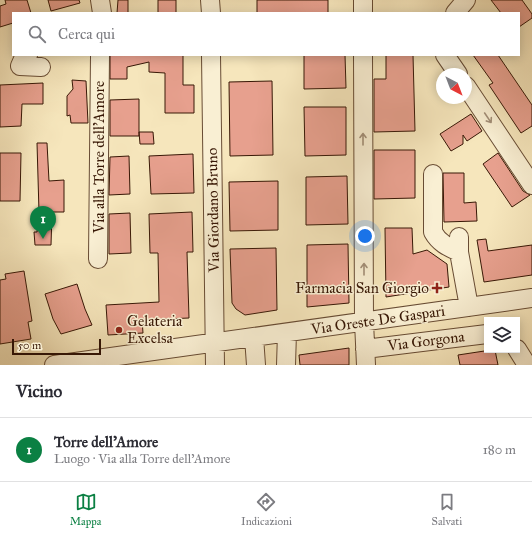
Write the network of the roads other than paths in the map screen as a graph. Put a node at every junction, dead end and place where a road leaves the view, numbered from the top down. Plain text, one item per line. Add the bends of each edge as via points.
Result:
1 (100, 0) edge
2 (210, 0) edge
3 (363, 0) edge
4 (466, 0) edge
5 (102, 12) edge
6 (211, 12) edge
7 (363, 12) edge
8 (456, 12) edge
9 (26, 56) edge
10 (100, 56) edge
11 (211, 56) edge
12 (363, 56) edge
13 (446, 56) edge
14 (41, 67) dead end
15 (454, 68) edge
16 (472, 95) edge
17 (433, 174) dead end
18 (532, 185) edge
19 (98, 259) dead end
20 (532, 298) edge
21 (469, 307) junction
22 (364, 322) junction
23 (287, 333) junction
24 (484, 335) edge
25 (254, 337) junction
26 (215, 343) junction
27 (520, 353) edge
28 (367, 359) edge
29 (54, 365) edge
30 (215, 365) edge
31 (256, 365) edge
32 (286, 365) edge
33 (527, 365) edge

1 - 5 street
2 - 6 street
3 - 7 street
4 - 8 street
9 - 14 street via 20,66
10 - 19 street, Via alla Torre dell'Amore
11 - 26 street, Via Giordano Bruno
22 -> 12 street
13 - 15 street
16 -> 18 street
17 - 21 street via 434,232 438,240 448,247 459,241
20 - 21 street, Via Oreste De Gaspari
21 - 22 street, Via Oreste De Gaspari
22 - 23 street, Via Oreste De Gaspari
22 - 28 street
23 - 25 street, Via Oreste De Gaspari
23 - 32 street
24 - 28 street, Via Gorgona
25 - 26 street, Via Oreste De Gaspari
25 - 31 street
26 - 29 street, Via Oreste De Gaspari
26 - 30 street, Via Giordano Bruno
27 - 33 street

